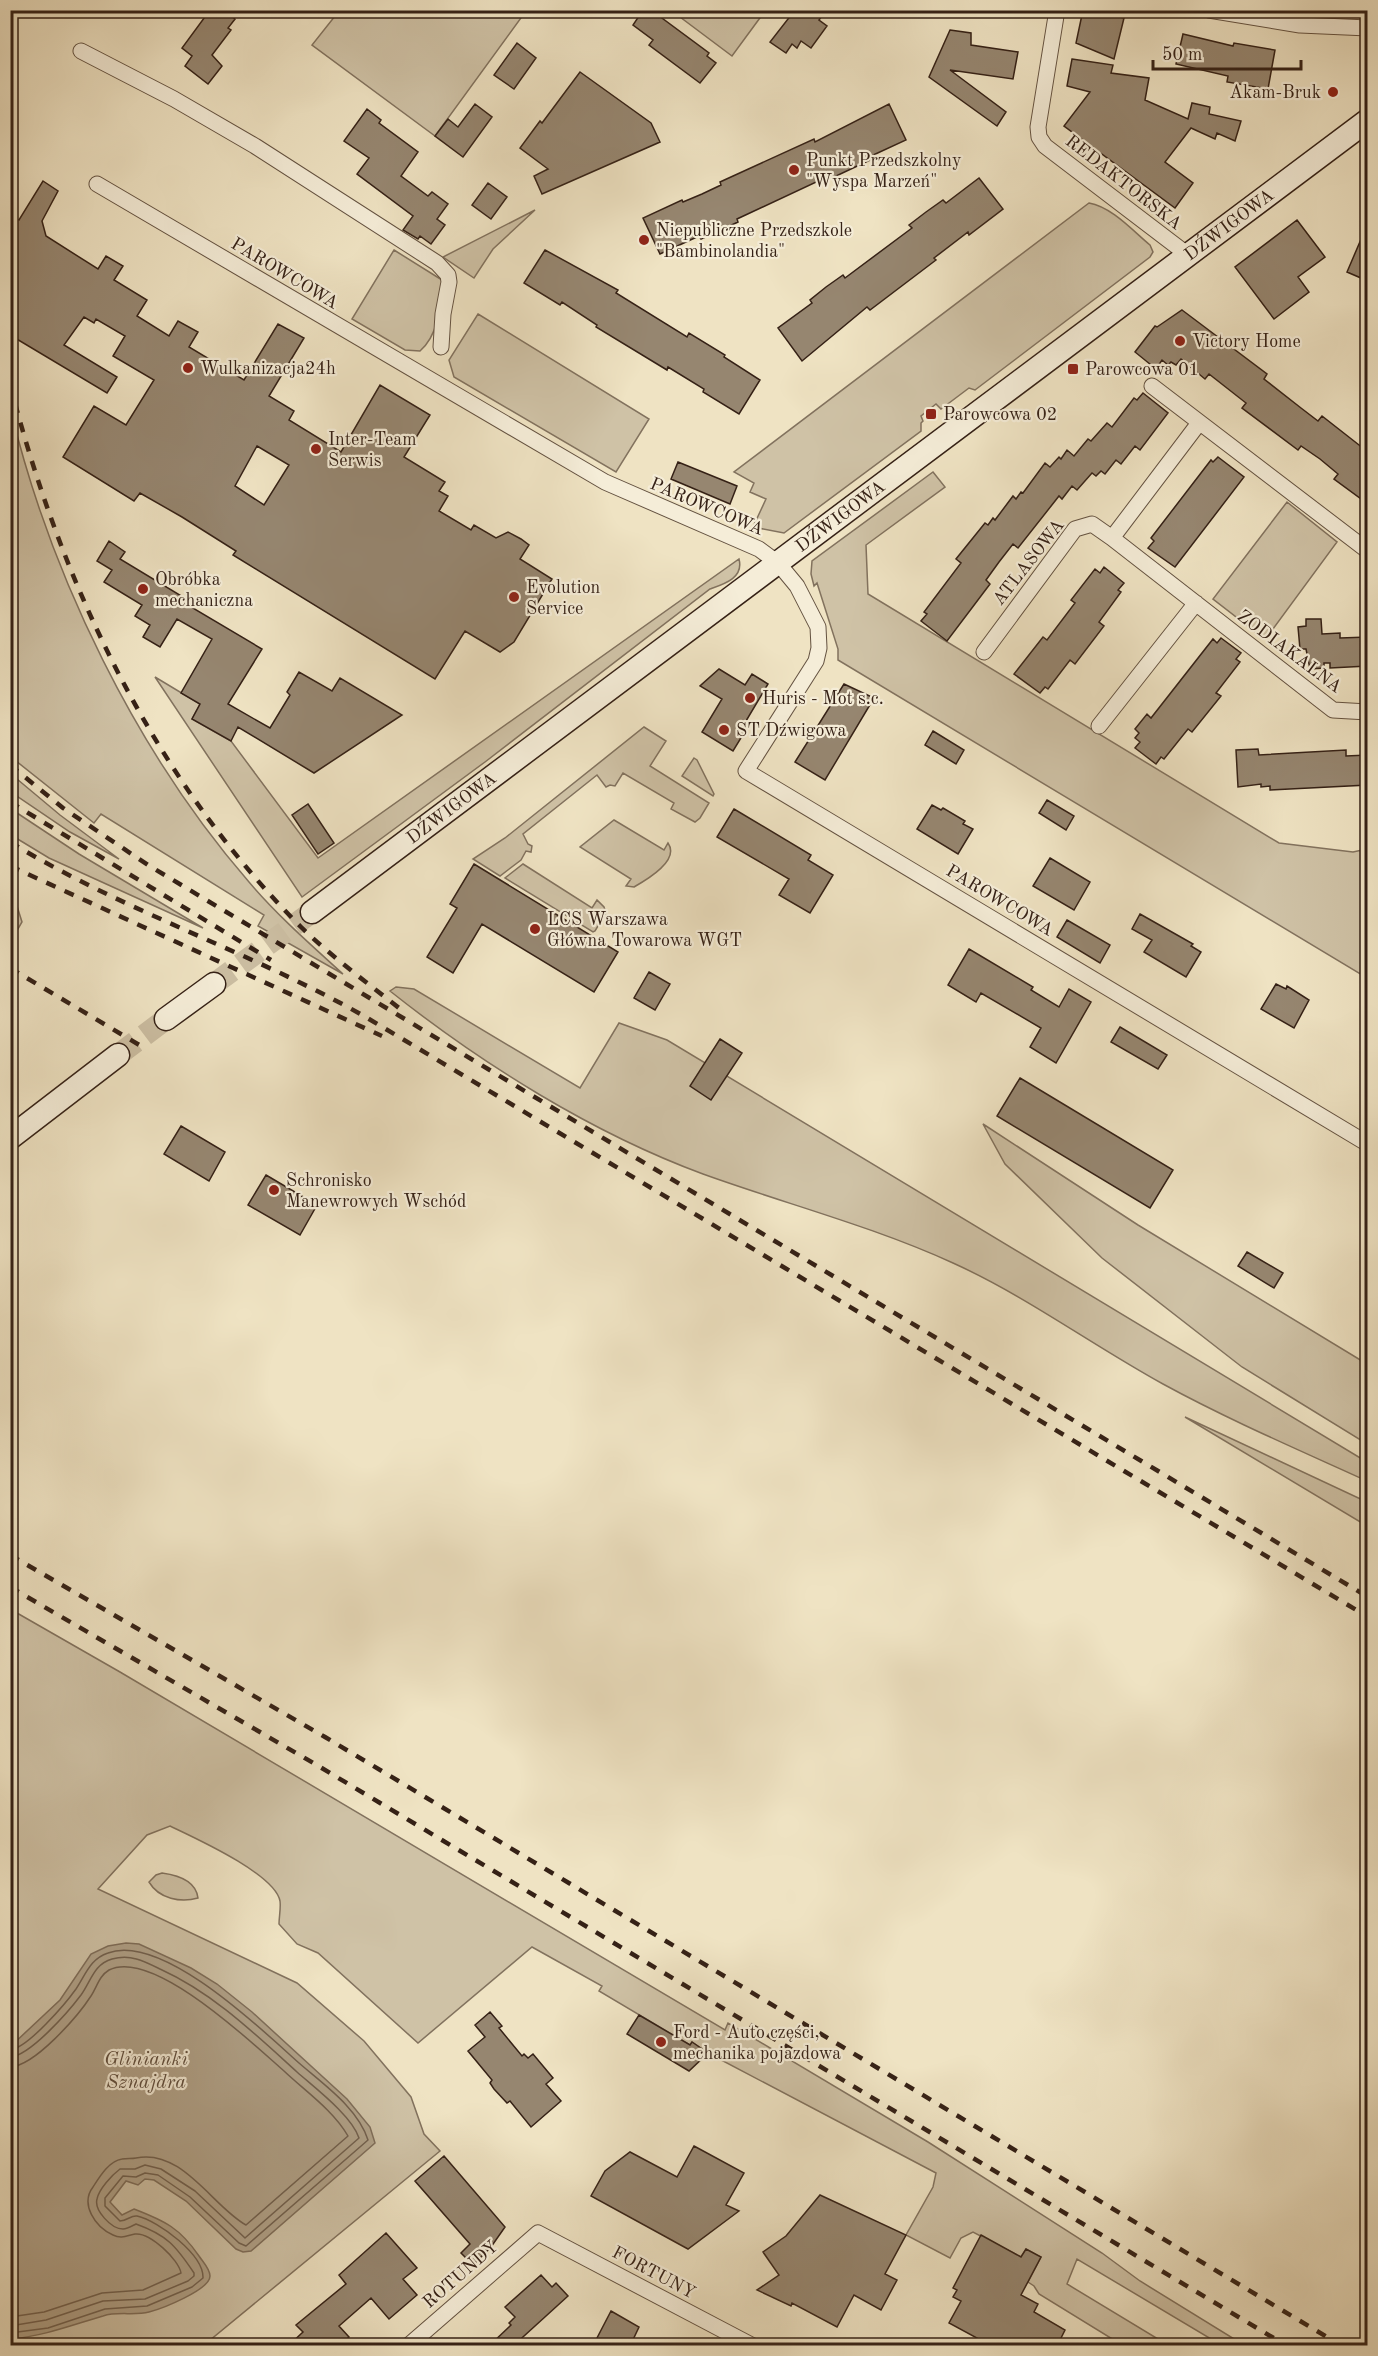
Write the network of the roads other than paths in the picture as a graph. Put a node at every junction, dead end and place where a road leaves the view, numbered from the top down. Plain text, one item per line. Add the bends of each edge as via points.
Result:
1 (1057, 10) edge
2 (1209, 10) edge
3 (1368, 28) edge
4 (81, 51) dead end
5 (1368, 120) edge
6 (97, 184) dead end
7 (1188, 255) junction
8 (441, 347) dead end
9 (1152, 386) dead end
10 (1199, 423) junction
11 (1112, 538) junction
12 (1368, 551) edge
13 (778, 563) junction
14 (1196, 603) junction
15 (984, 652) dead end
16 (1368, 712) edge
17 (1099, 726) dead end
18 (312, 912) tunnel mouth
19 (214, 984) tunnel mouth
20 (166, 1019) tunnel mouth
21 (118, 1055) tunnel mouth
22 (10, 1138) edge
23 (1368, 1144) edge
24 (538, 2233) joint
25 (408, 2346) edge
26 (753, 2346) edge

1 - 7 street, REDAKTORSKA via 1039,137 1045,146
2 - 3 street via 1300,25
4 - 8 street via 255,146 437,263 449,282
5 - 7 main road, DŹWIGOWA
6 - 13 street, PAROWCOWA via 604,482 759,549
7 - 13 main road, DŹWIGOWA
9 - 10 street
10 - 11 street
10 - 12 street
11 - 14 street, ZODIAKALNA
11 - 15 street, ATLASOWA via 1092,524 1076,529
13 - 18 main road, DŹWIGOWA
13 - 23 street, PAROWCOWA via 797,586 818,627 819,648 816,661 746,771
14 - 16 street, ZODIAKALNA via 1333,710
14 - 17 street
19 - 20 main road
21 - 22 main road
24 - 25 street, ROTUNDY
24 - 26 street, FORTUNY

